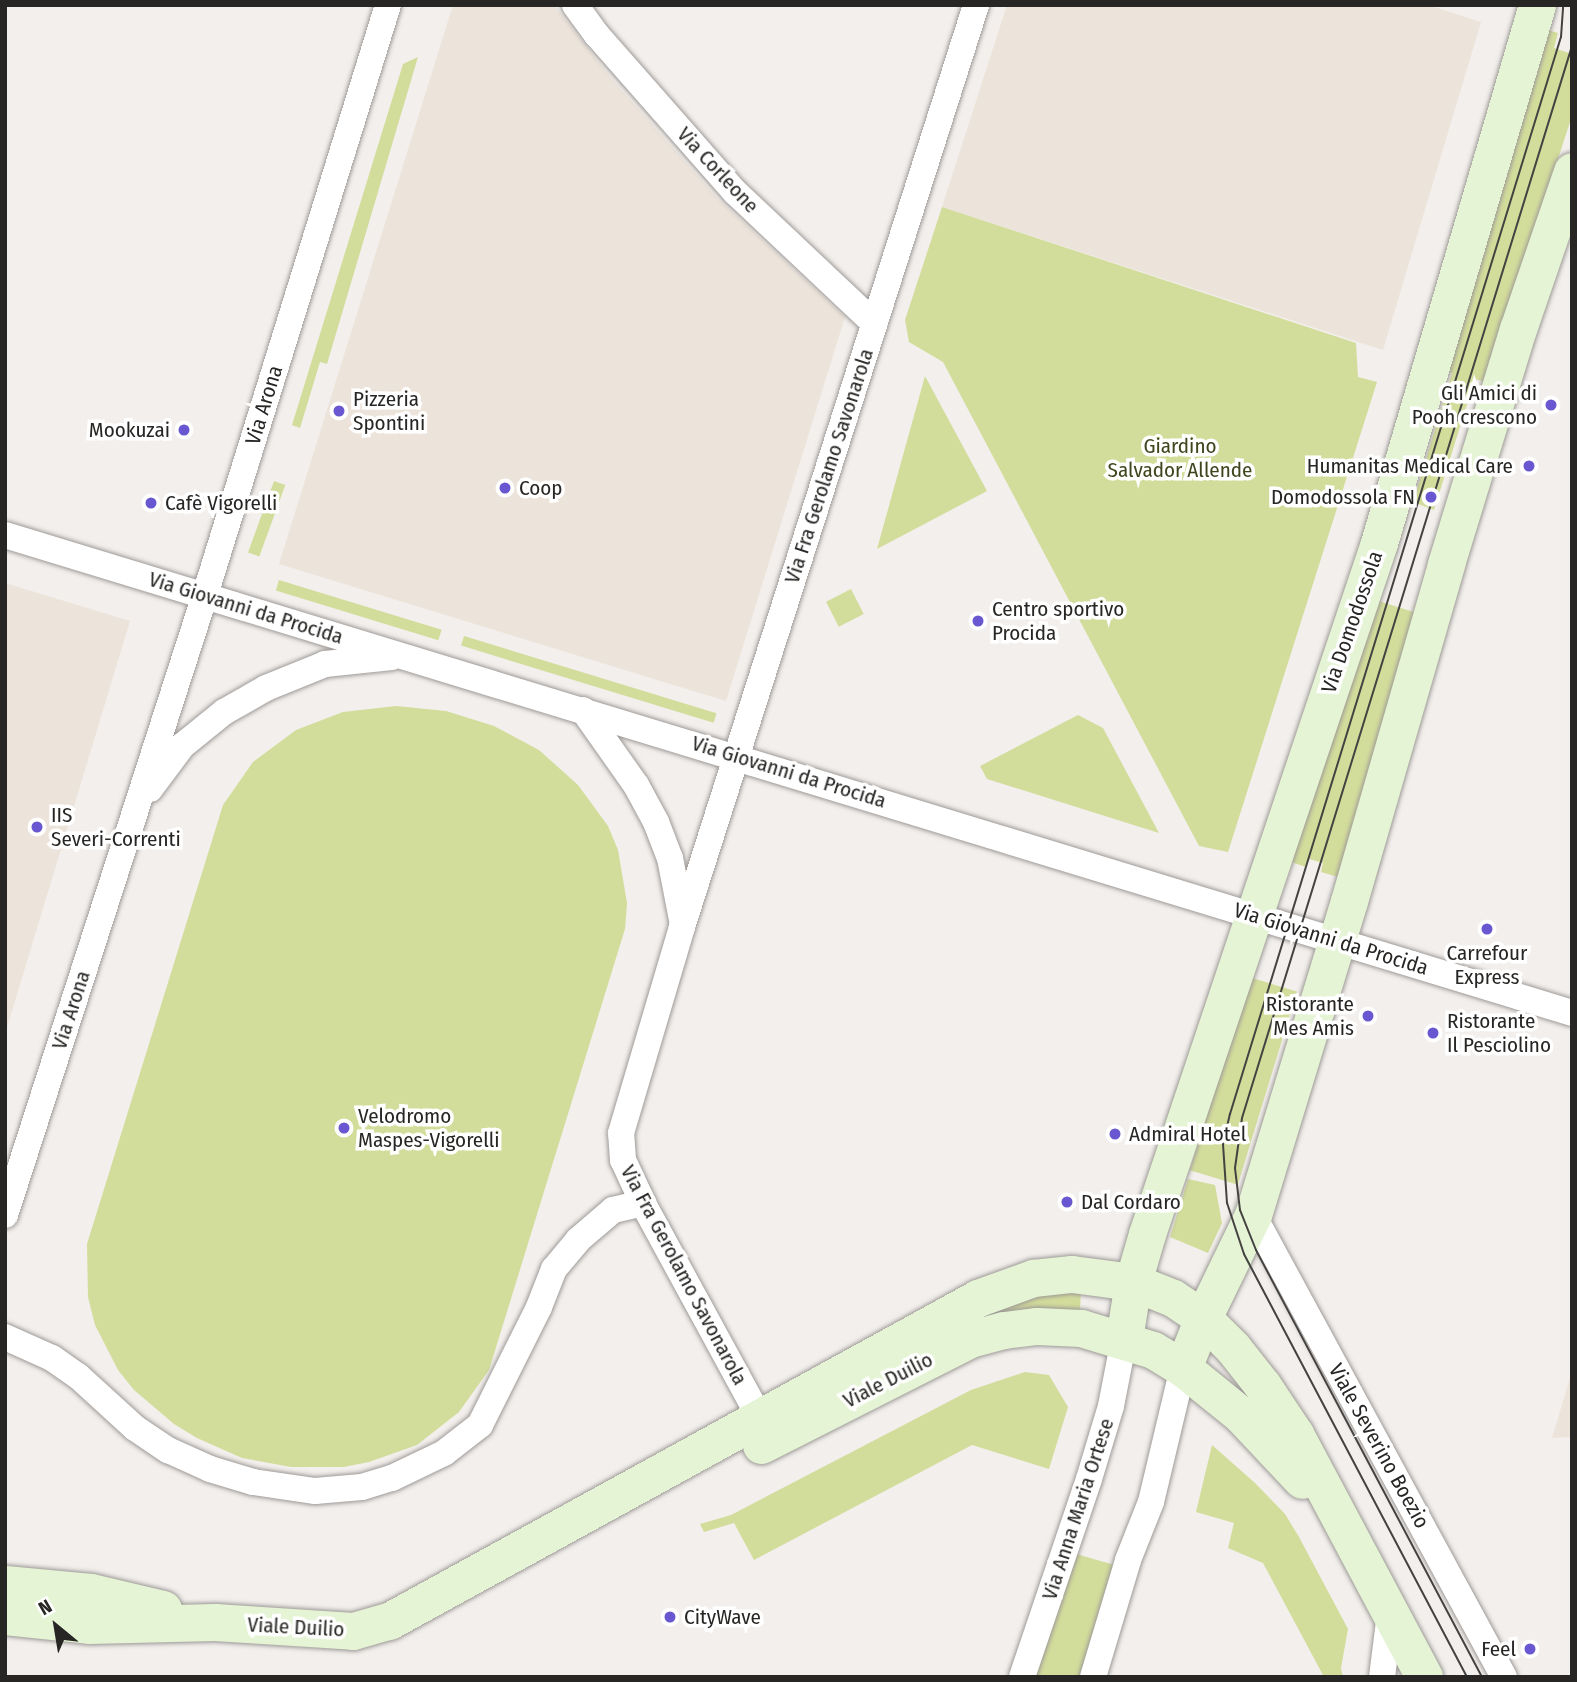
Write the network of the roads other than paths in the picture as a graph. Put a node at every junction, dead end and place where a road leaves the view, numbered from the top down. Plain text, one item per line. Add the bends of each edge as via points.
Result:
1 (388, 5) edge
2 (575, 5) edge
3 (976, 5) edge
4 (1537, 5) edge
5 (1572, 171) edge
6 (874, 323) junction
7 (5, 535) edge
8 (205, 596) junction
9 (404, 656) junction
10 (583, 710) junction
11 (737, 756) junction
12 (138, 805) junction
13 (1254, 915) junction
14 (682, 927) junction
15 (1337, 941) junction
16 (1572, 1013) edge
17 (643, 1202) junction
18 (5, 1215) edge
19 (1253, 1215) junction
20 (1133, 1282) junction
21 (1203, 1318) junction
22 (5, 1337) edge
23 (1124, 1339) junction
24 (1183, 1368) junction
25 (760, 1418) junction
26 (600, 1507) junction
27 (1348, 1534) junction
28 (5, 1584) edge
29 (1390, 1614) junction
30 (5, 1616) edge
31 (215, 1622) junction
32 (1022, 1677) edge
33 (1093, 1677) edge
34 (1382, 1677) edge
35 (1424, 1677) edge
36 (1504, 1677) edge

1 - 8 street, Via Arona
2 - 6 street, Via Corleone via 736,193
3 - 6 street, Via Fra Gerolamo Savonarola
4 - 13 street, Via Domodossola via 1378,543
5 - 15 street via 1462,512
6 - 11 street, Via Fra Gerolamo Savonarola
7 - 8 street, Via Giovanni da Procida
8 - 9 street, Via Giovanni da Procida
8 - 12 street, Via Arona
9 - 10 street, Via Giovanni da Procida
9 - 12 street, Via Arona via 325,664 266,688 224,712 182,747
10 - 11 street, Via Giovanni da Procida
10 - 14 street, Via Fra Gerolamo Savonarola via 656,822 672,869
11 - 13 street, Via Giovanni da Procida
11 - 14 street, Via Fra Gerolamo Savonarola
12 - 18 street, Via Arona
13 - 15 street, Via Giovanni da Procida
13 - 20 street, Via Domodossola
14 - 17 street, Via Fra Gerolamo Savonarola via 621,1133 623,1160
15 - 16 street, Via Giovanni da Procida
15 - 19 street
17 - 22 street via 613,1210 578,1240 554,1269 480,1425 444,1453 393,1478 362,1487 315,1491 253,1482 210,1469 135,1429 52,1358
17 - 25 street, Via Fra Gerolamo Savonarola
19 - 21 street
19 - 36 street, Viale Severino Boezio
20 - 21 street, Viale Duilio via 1173,1298
20 - 23 street, Via Domodossola
20 - 25 street, Viale Duilio via 1072,1274 1005,1285
21 - 24 street
21 - 27 street via 1263,1386 1295,1434
23 - 24 street, Viale Duilio
23 - 26 street, Viale Duilio via 1082,1328 1037,1326 970,1339 721,1466
23 - 32 street, Via Anna Maria Ortese via 1090,1479
24 - 27 street via 1275,1449
24 - 33 street via 1150,1502
25 - 26 street, Viale Duilio
26 - 31 street, Viale Duilio via 389,1621 353,1631
27 - 29 street
28 - 31 street, Viale Duilio via 91,1592
29 - 34 street
29 - 35 street
30 - 31 street, Viale Duilio via 89,1625

